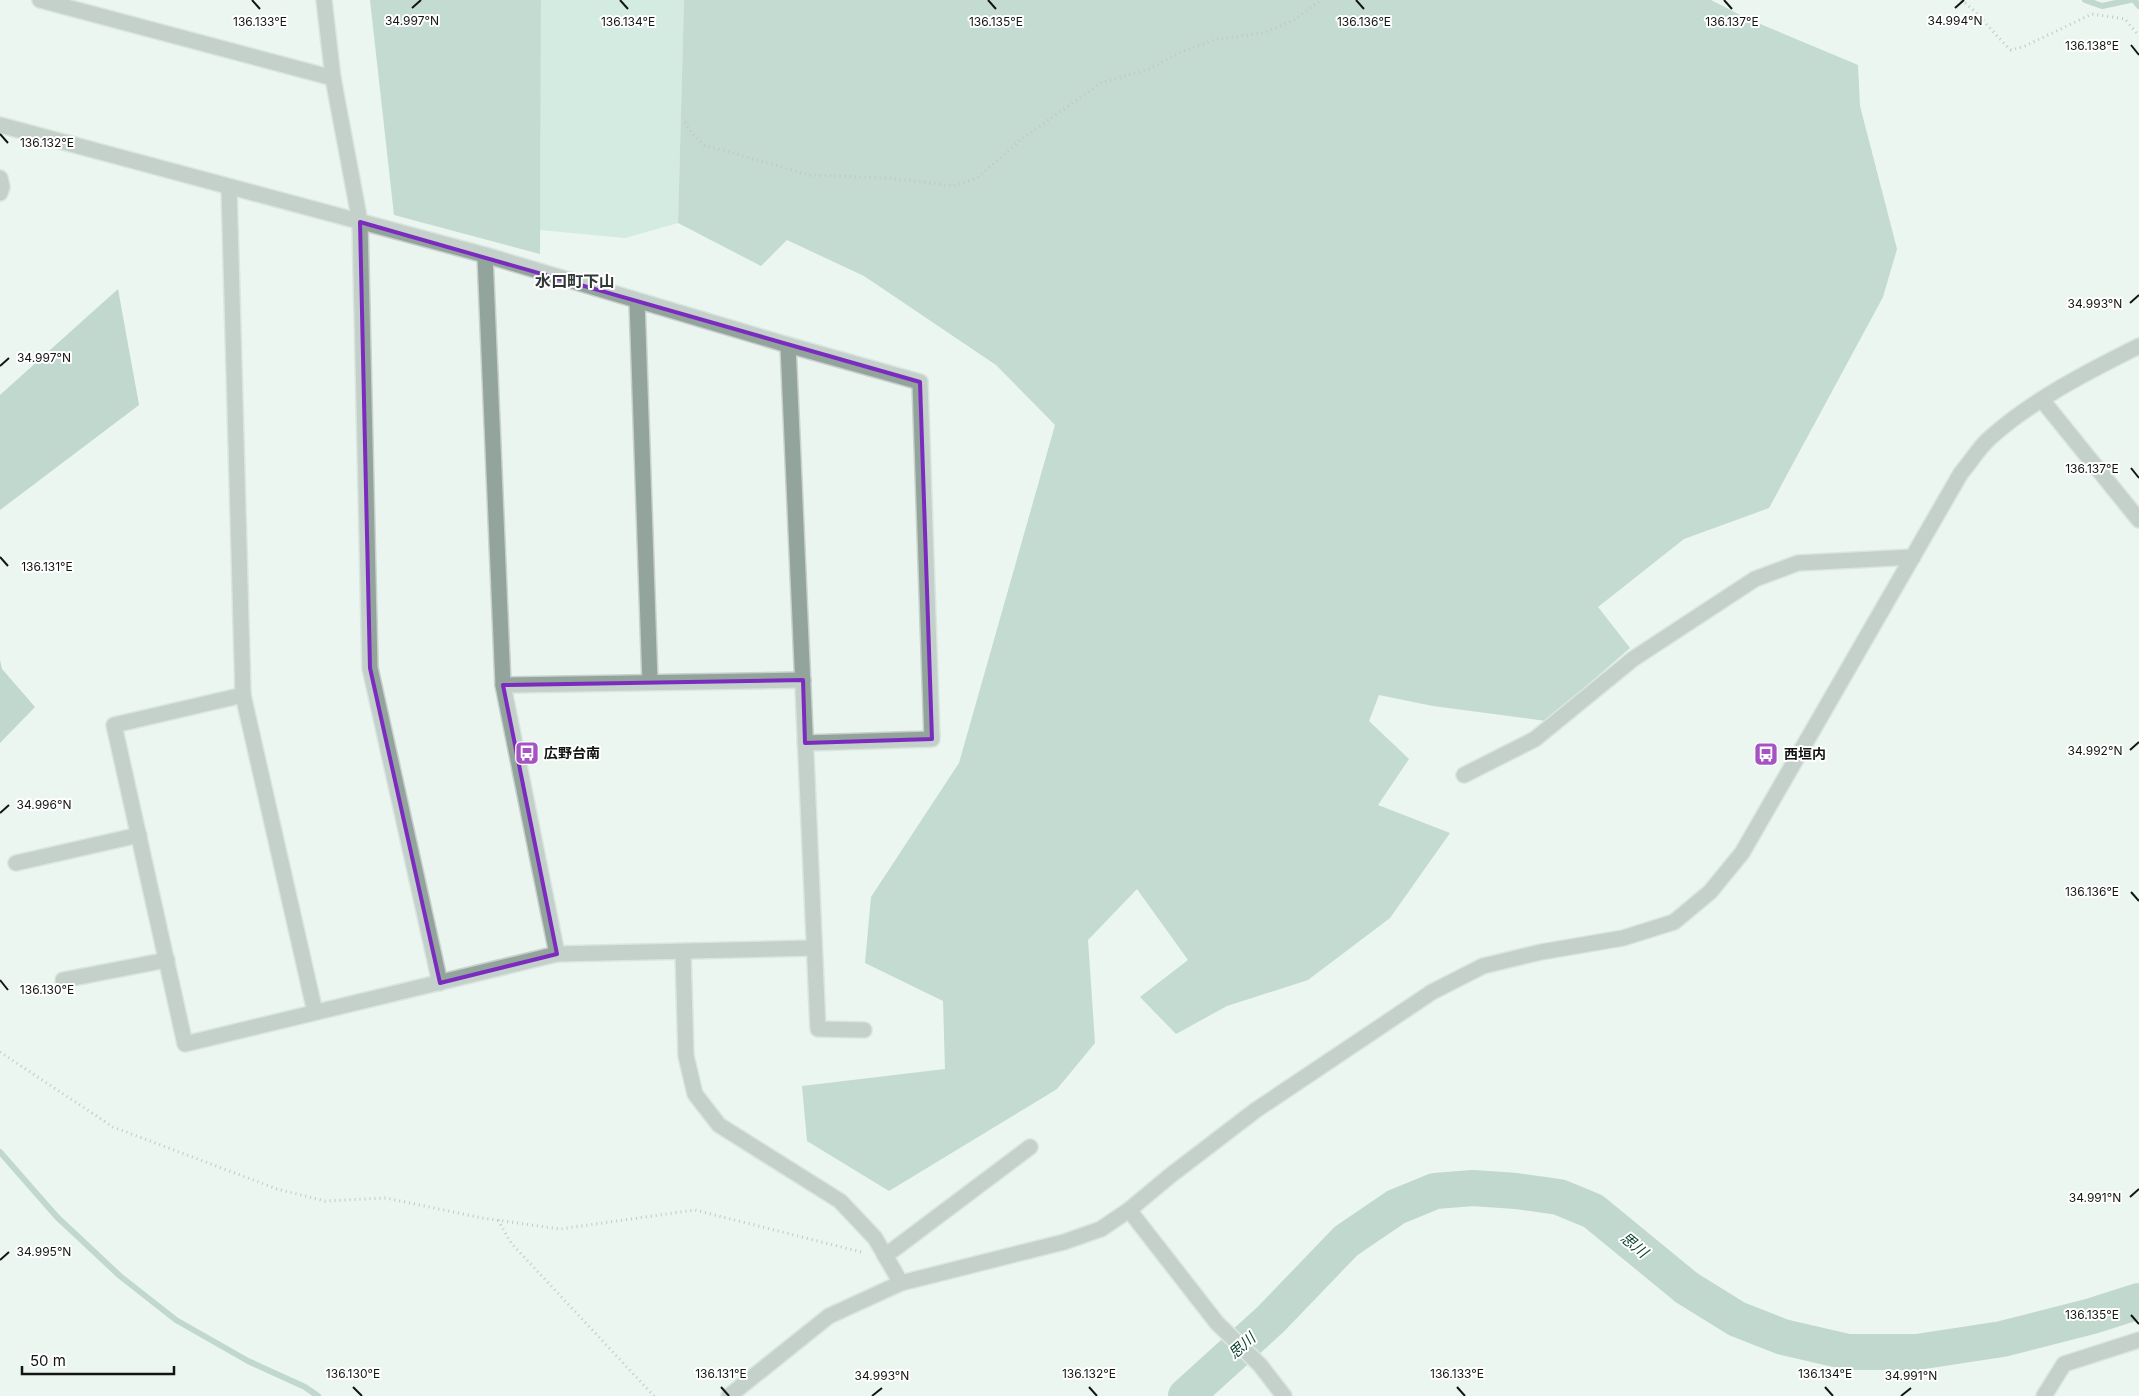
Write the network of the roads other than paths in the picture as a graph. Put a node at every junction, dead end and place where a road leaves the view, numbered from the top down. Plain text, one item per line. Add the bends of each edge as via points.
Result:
1 (40, 0) edge
2 (324, 0) edge
3 (333, 78) junction
4 (0, 125) edge
5 (0, 178) edge
6 (229, 187) junction
7 (0, 193) edge
8 (360, 222) junction
9 (485, 255) junction
10 (637, 301) junction
11 (788, 345) junction
12 (2139, 346) edge
13 (2042, 400) junction
14 (2139, 520) edge
15 (1913, 557) junction
16 (802, 680) junction
17 (650, 682) junction
18 (503, 685) junction
19 (243, 695) junction
20 (805, 743) junction
21 (1464, 775) dead end
22 (139, 835) junction
23 (16, 863) dead end
24 (814, 948) junction
25 (683, 952) junction
26 (557, 954) junction
27 (167, 960) junction
28 (62, 980) dead end
29 (440, 983) junction
30 (315, 1012) junction
31 (864, 1030) dead end
32 (1030, 1147) dead end
33 (1129, 1210) junction
34 (885, 1256) junction
35 (901, 1283) junction
36 (2139, 1340) edge
37 (729, 1396) edge
38 (1284, 1396) edge
39 (2044, 1396) edge

1 - 3 street
2 - 3 street
3 - 8 street
4 - 6 street
5 - 7 street
6 - 8 street
6 - 19 street
8 - 9 street
8 - 29 street via 370,668
9 - 10 street
9 - 18 street
10 - 11 street
10 - 17 street
11 - 16 street
11 - 20 street via 920,382 932,740
12 - 13 street via 2087,372
13 - 14 street
13 - 15 street via 1990,438 1962,474
15 - 21 street via 1798,563 1755,579 1633,658 1535,739
15 - 33 street via 1742,853 1710,892 1674,922 1623,938 1483,966 1432,992 1256,1110
16 - 17 street
16 - 20 street
17 - 18 street
18 - 26 street
19 - 22 street via 114,725
19 - 30 street
20 - 24 street
22 - 23 street
22 - 27 street
24 - 25 street
24 - 31 street via 818,1030
25 - 26 street
25 - 34 street via 686,1056 695,1094 719,1125 840,1201 874,1238
26 - 29 street
27 - 28 street
27 - 30 street via 185,1044
29 - 30 street
32 - 34 street
33 - 35 street via 1101,1229 1064,1242
33 - 38 street via 1217,1323 1260,1365
34 - 35 street
35 - 37 street via 829,1316
36 - 39 street via 2064,1364

